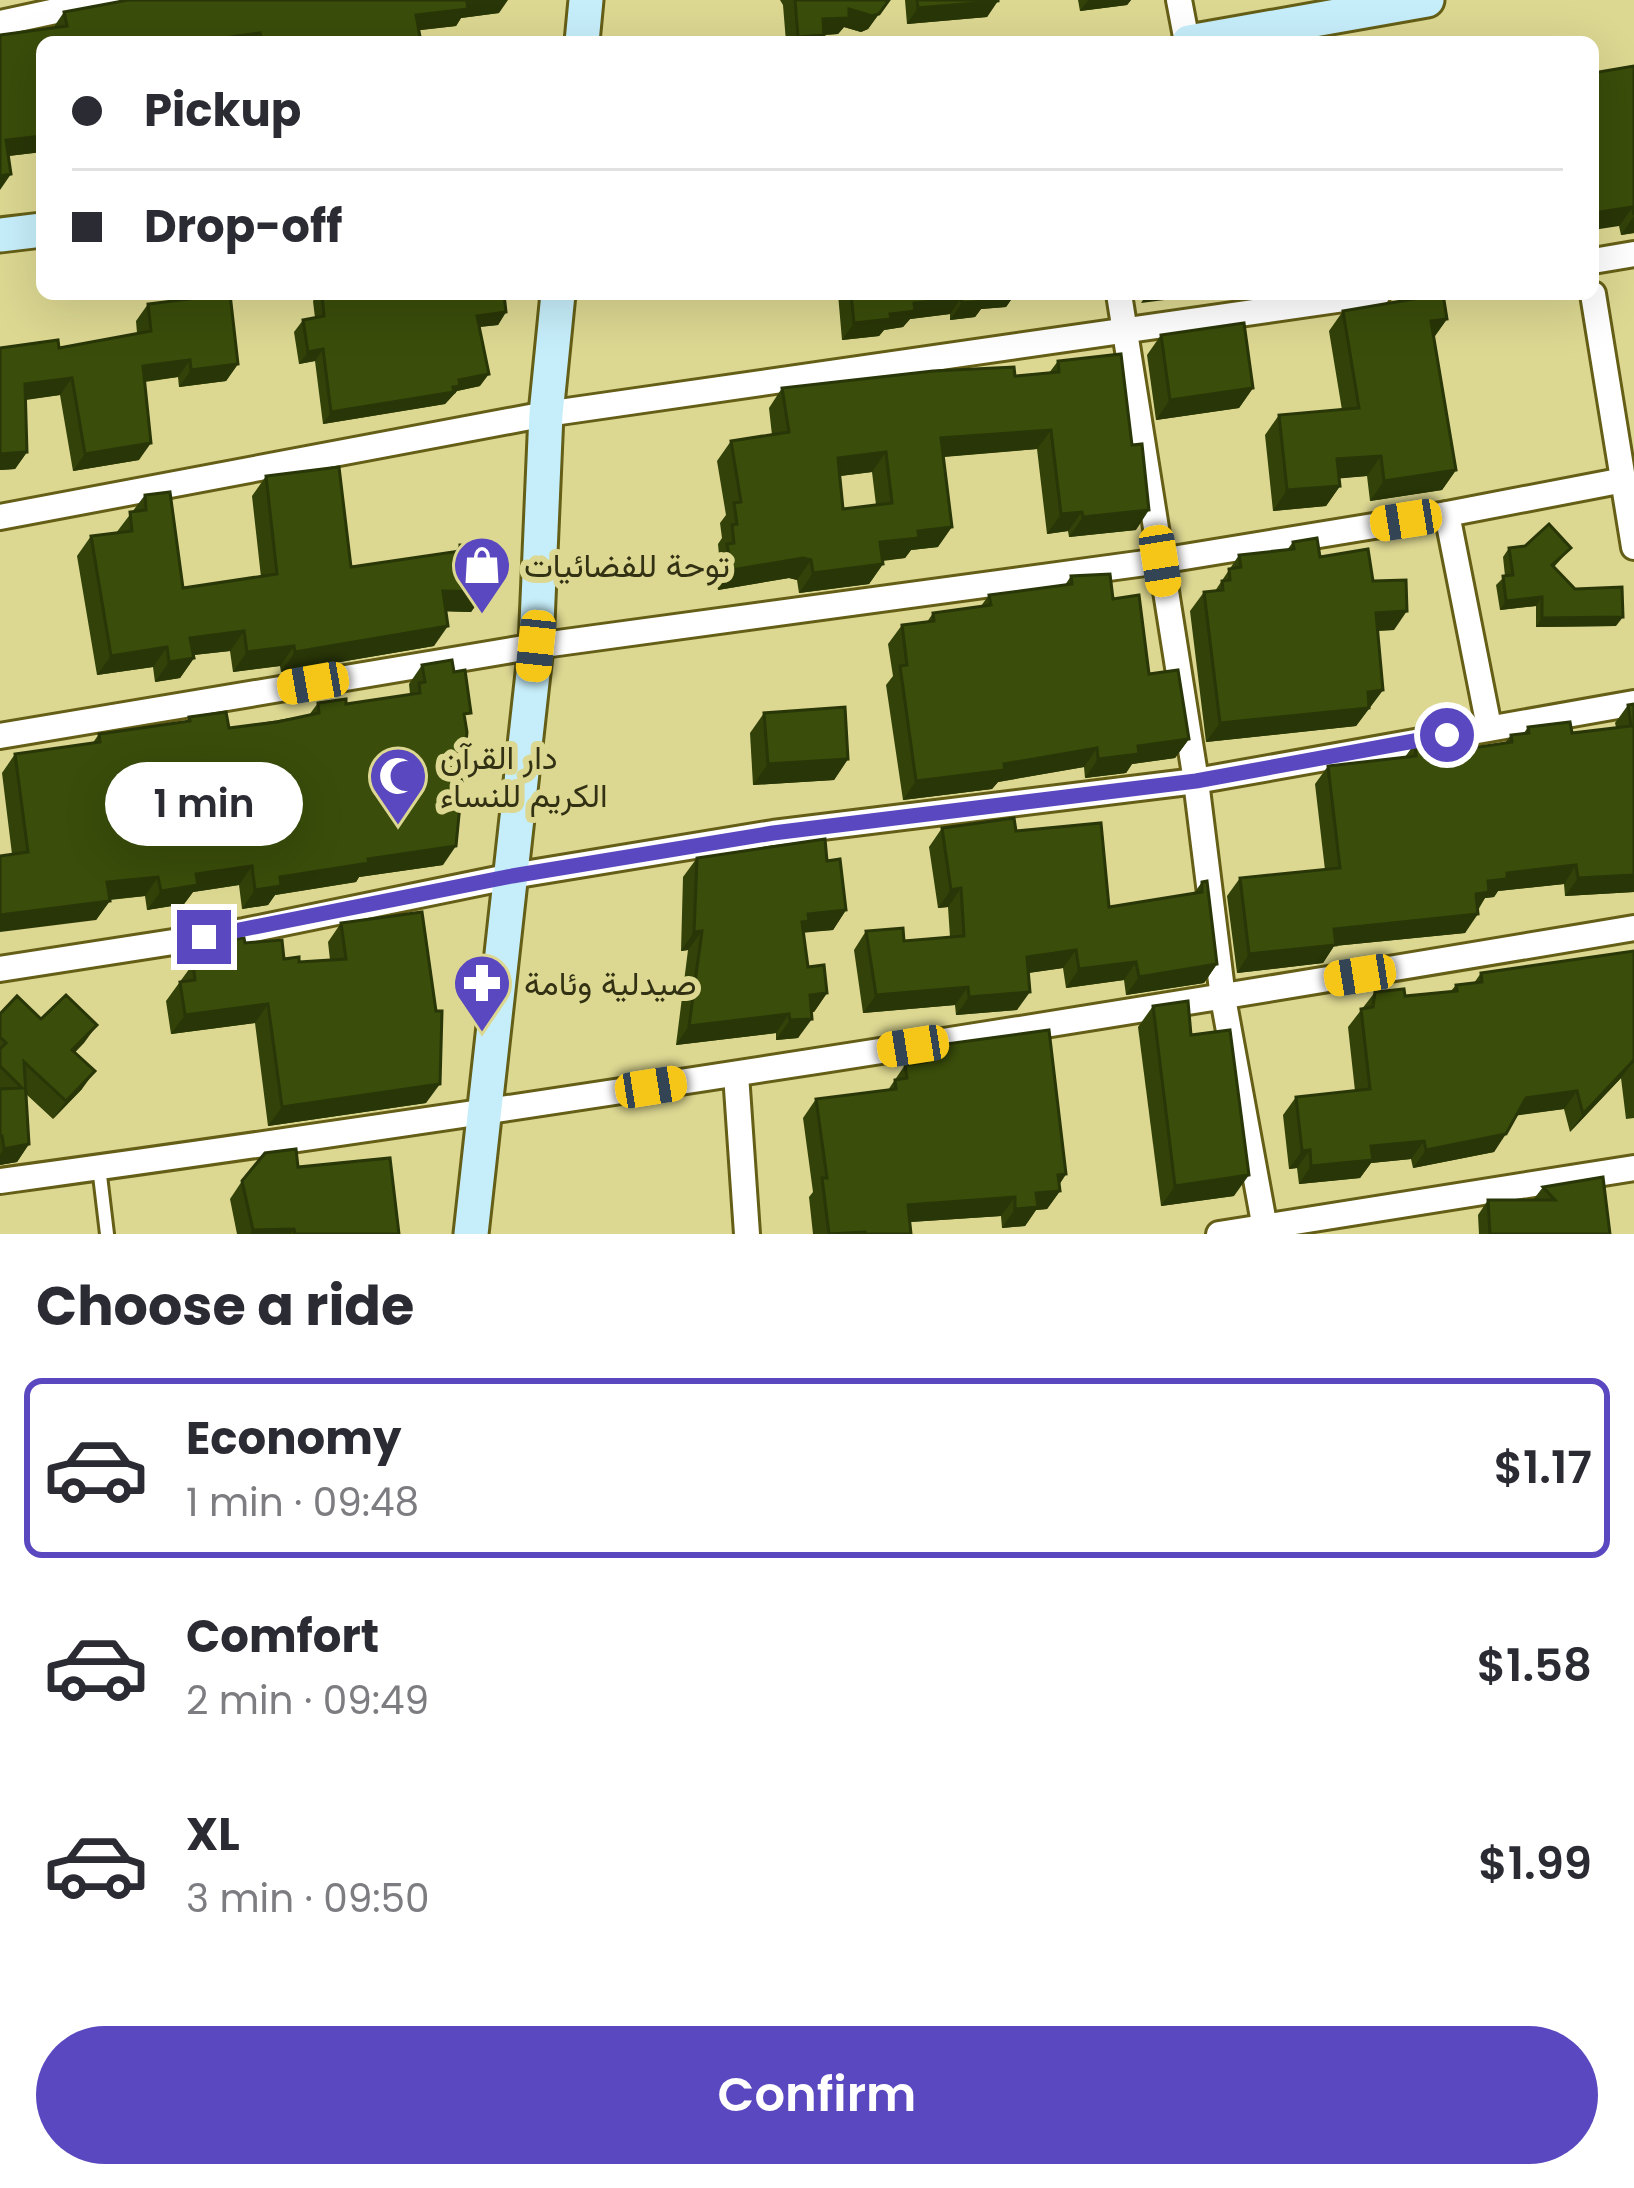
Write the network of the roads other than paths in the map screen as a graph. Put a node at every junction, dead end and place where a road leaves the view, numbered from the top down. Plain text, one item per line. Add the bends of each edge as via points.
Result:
1 (106, 0) edge
2 (586, 0) edge
3 (1179, 0) edge
4 (1425, 0) edge
5 (0, 23) edge
6 (583, 36) edge
7 (1187, 36) edge
8 (1222, 36) edge
9 (36, 231) edge
10 (0, 236) edge
11 (1634, 254) edge
12 (1599, 260) edge
13 (558, 300) edge
14 (1120, 300) edge
15 (1339, 300) edge
16 (1594, 300) edge
17 (1124, 333) junction
18 (546, 414) junction
19 (1624, 480) junction
20 (1448, 514) junction
21 (0, 517) edge
22 (1634, 547) edge
23 (1160, 561) junction
24 (536, 646) junction
25 (1634, 704) edge
26 (1489, 727) junction
27 (0, 736) edge
28 (1196, 781) junction
29 (512, 876) junction
30 (1634, 928) edge
31 (0, 969) edge
32 (1223, 998) junction
33 (736, 1073) junction
34 (482, 1114) junction
35 (99, 1167) junction
36 (1634, 1168) edge
37 (0, 1181) edge
38 (1265, 1231) edge
39 (107, 1234) edge
40 (471, 1234) edge
41 (747, 1234) edge
42 (1219, 1234) edge

1 - 5 street
2 - 6 street
3 - 7 street
4 - 8 street
9 - 10 street
11 - 12 street
13 - 18 street
14 - 17 street
15 - 17 street
16 - 19 street
17 - 18 street
17 - 23 street
18 - 21 street
18 - 24 street
19 - 20 street
19 - 22 street
20 - 23 street
20 - 26 street
23 - 24 street
23 - 28 street
24 - 27 street
24 - 29 street
25 - 26 street
26 - 28 street
28 - 29 street via 773,833
28 - 32 street
29 - 31 street via 244,931
29 - 34 street
30 - 32 street
32 - 33 street
32 - 38 street
33 - 34 street
33 - 41 street
34 - 35 street
34 - 40 street
35 - 37 street
35 - 39 lane
36 - 38 street
38 - 42 street

